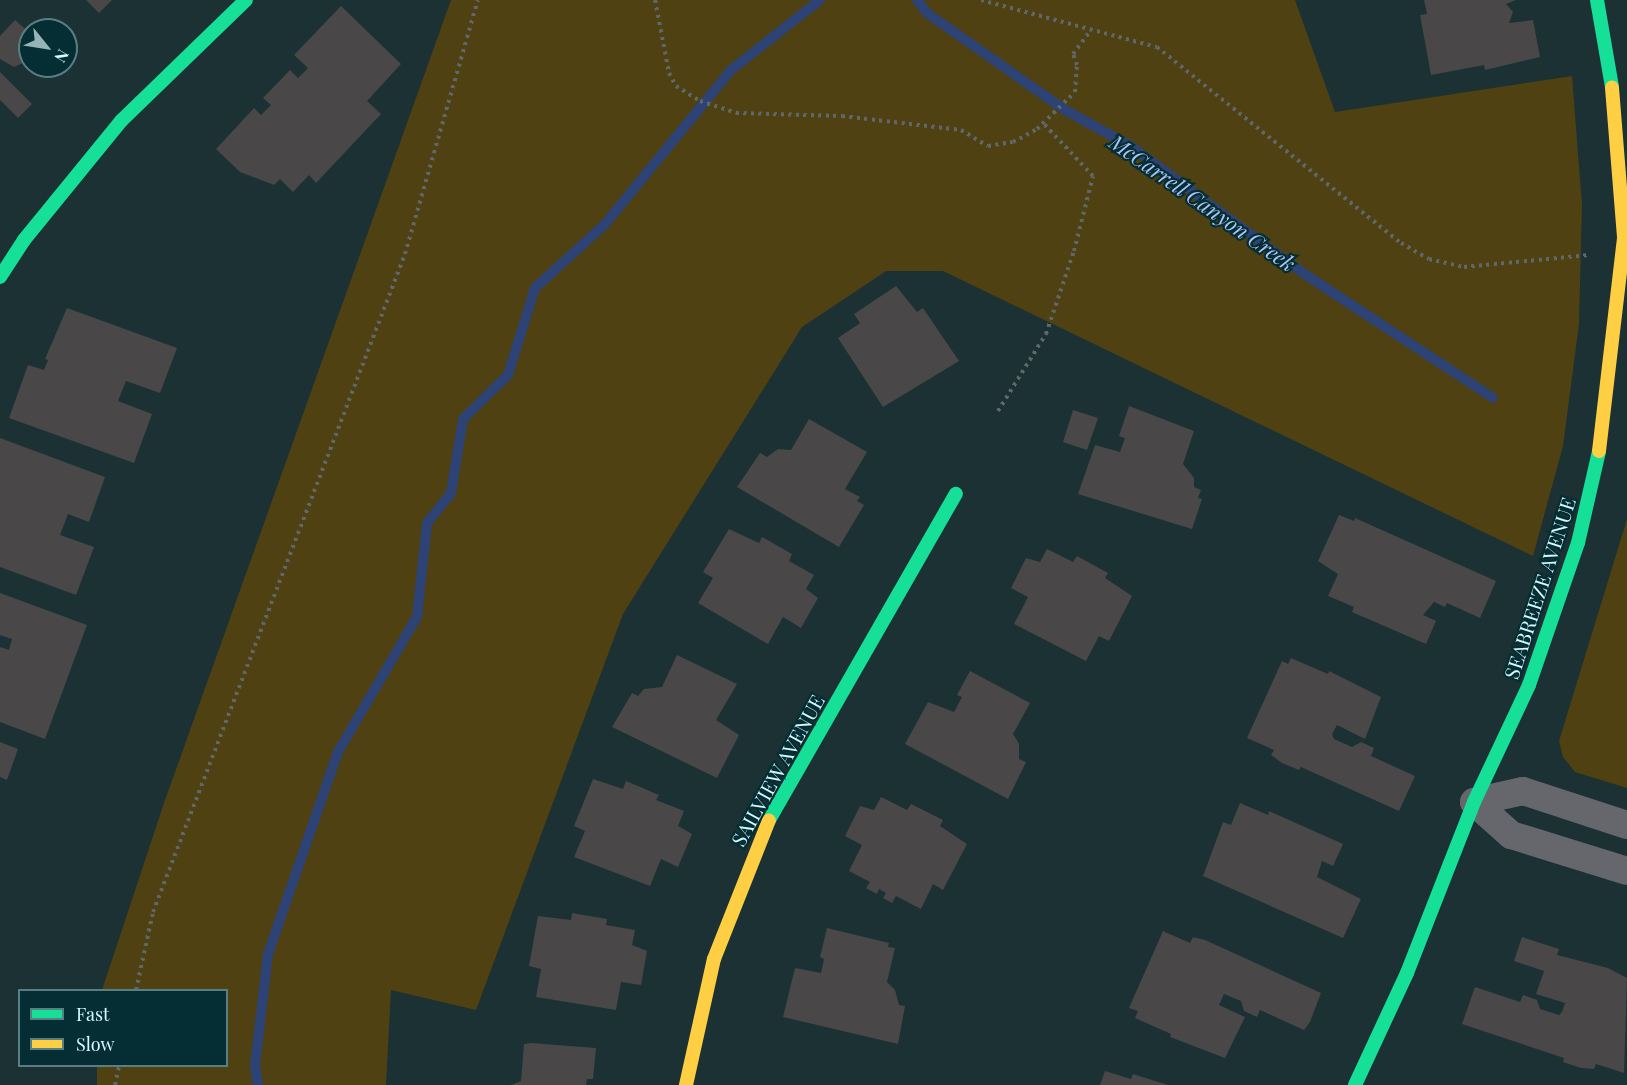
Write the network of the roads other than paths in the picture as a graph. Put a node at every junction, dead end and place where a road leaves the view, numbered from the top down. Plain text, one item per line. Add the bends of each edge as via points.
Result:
1 (246, 0) edge
2 (1597, 0) edge
3 (0, 277) edge
4 (956, 494) dead end
5 (1474, 802) junction
6 (1627, 825) edge
7 (1627, 871) edge
8 (686, 1085) edge
9 (1355, 1085) edge

1 - 3 street via 122,121 24,240
2 - 5 street, SEABREEZE AVENUE via 1611,75 1624,237 1603,434 1578,543 1529,685
4 - 8 street, SAILVIEW AVENUE via 764,828 714,959
5 - 6 street via 1523,791
5 - 7 street via 1512,836
5 - 9 street, SEABREEZE AVENUE via 1407,973

